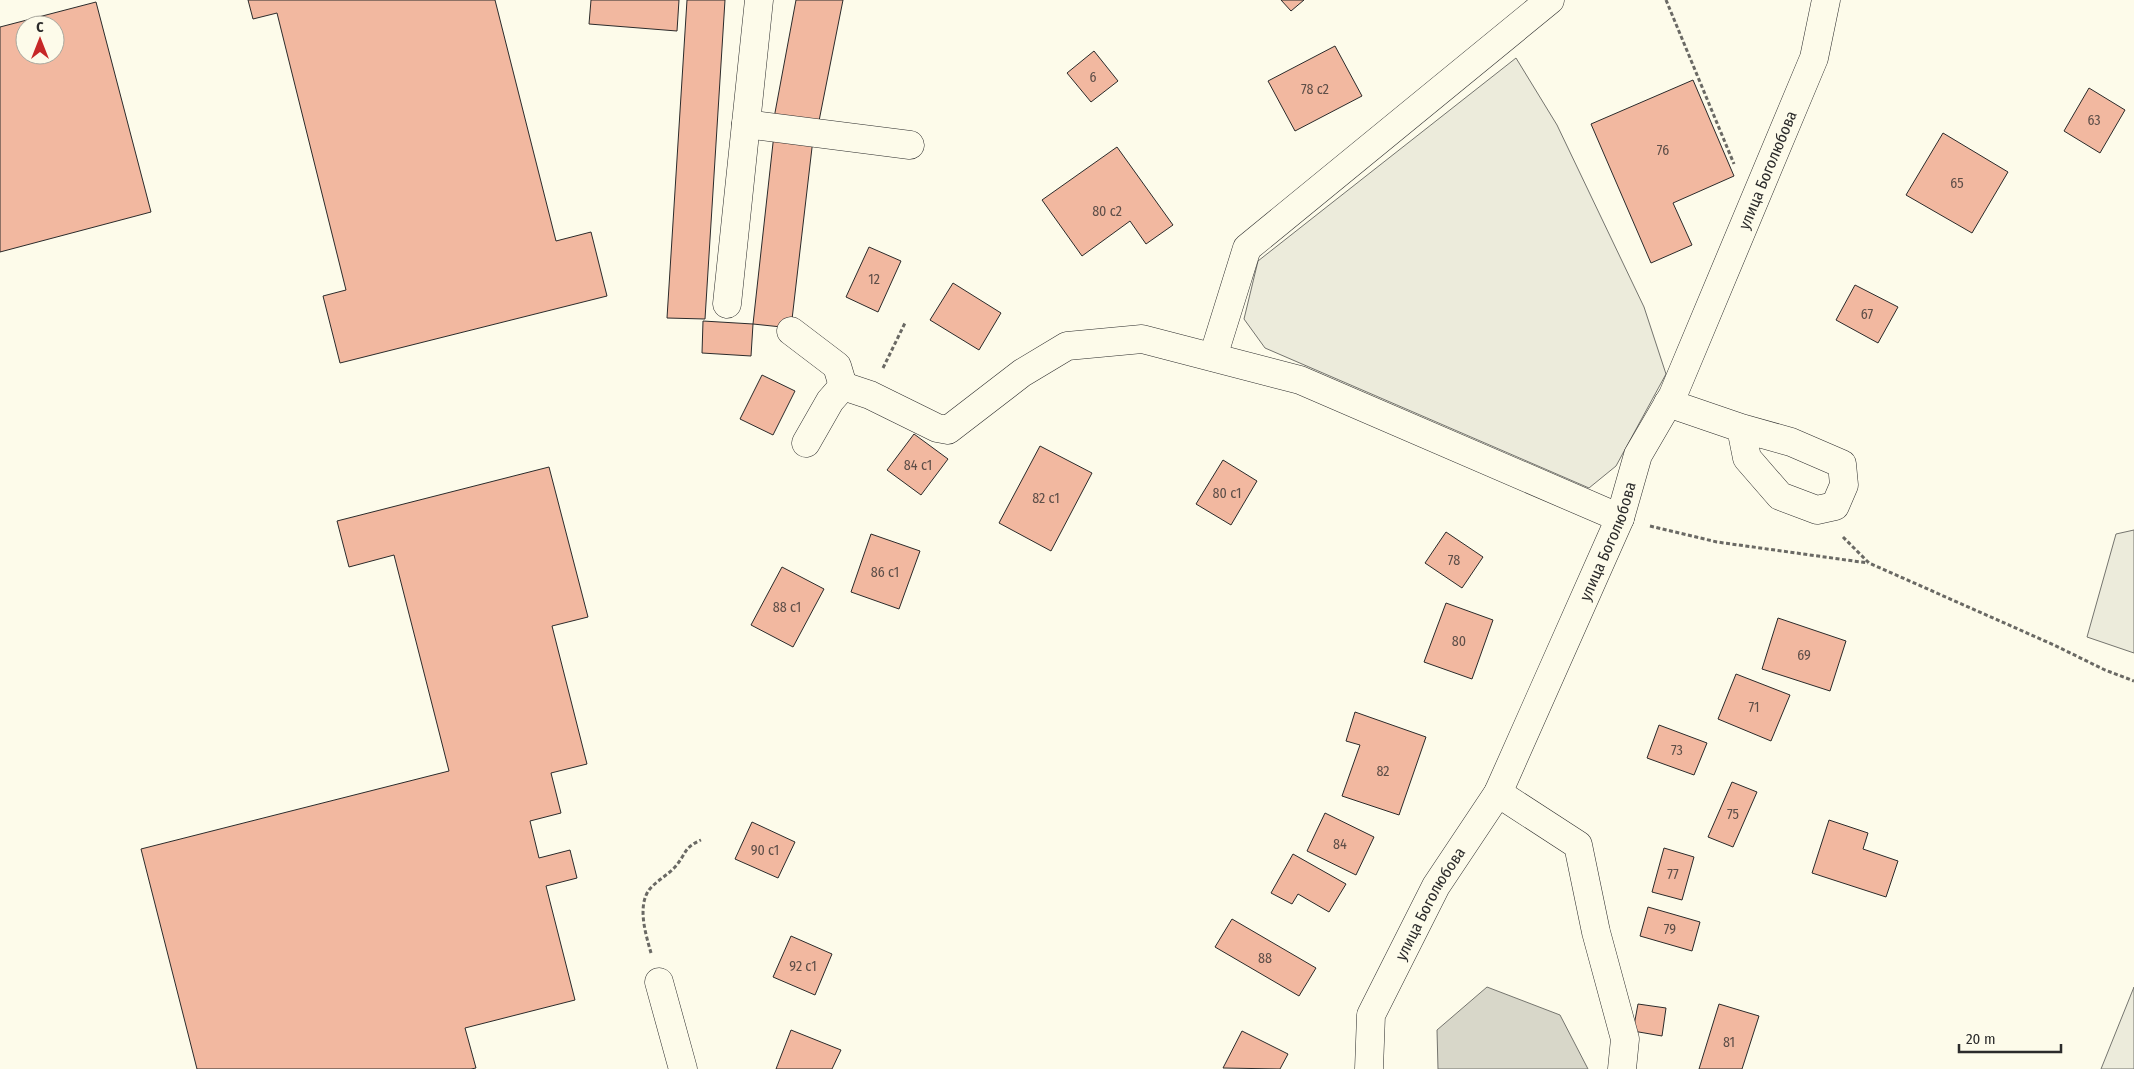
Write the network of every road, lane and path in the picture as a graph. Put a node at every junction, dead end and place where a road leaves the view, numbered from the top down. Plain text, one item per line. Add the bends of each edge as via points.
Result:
1 (759, 0) edge
2 (1550, 0) edge
3 (1666, 0) edge
4 (1826, 0) edge
5 (746, 124) junction
6 (910, 145) dead end
7 (1752, 206) junction
8 (727, 304) dead end
9 (905, 323) dead end
10 (791, 331) dead end
11 (1213, 357) junction
12 (843, 386) junction
13 (870, 395) junction
14 (1668, 403) junction
15 (1741, 428) junction
16 (806, 443) dead end
17 (1817, 510) junction
18 (1620, 518) junction
19 (1869, 563) junction
20 (2134, 681) edge
21 (1498, 793) junction
22 (701, 840) dead end
23 (659, 982) joint
24 (683, 1069) edge
25 (1369, 1069) edge
26 (1622, 1069) edge

1 - 5 street
2 - 11 street via 1247,248
3 - 7 path
4 - 7 street, улица Боголюбова via 1814,58
5 - 6 street
5 - 8 street
7 - 14 street, улица Боголюбова
9 - 13 path
10 - 12 street via 837,366
11 - 13 street via 1142,339 1066,346 1022,373 948,430 937,428
11 - 18 street via 1300,380
12 - 13 street
12 - 16 street via 830,401
14 - 15 street
14 - 18 street, улица Боголюбова via 1638,455
15 - 17 street via 1747,458 1780,496
15 - 17 street via 1791,442 1842,464 1844,485 1835,506
17 - 19 path
18 - 19 path via 1717,542
18 - 21 street, улица Боголюбова
19 - 20 path
21 - 25 street, улица Боголюбова via 1436,886 1371,1015
21 - 26 street via 1578,846 1624,1039
22 - 23 path via 688,846 675,866 650,889 643,902 645,932
23 - 24 street

